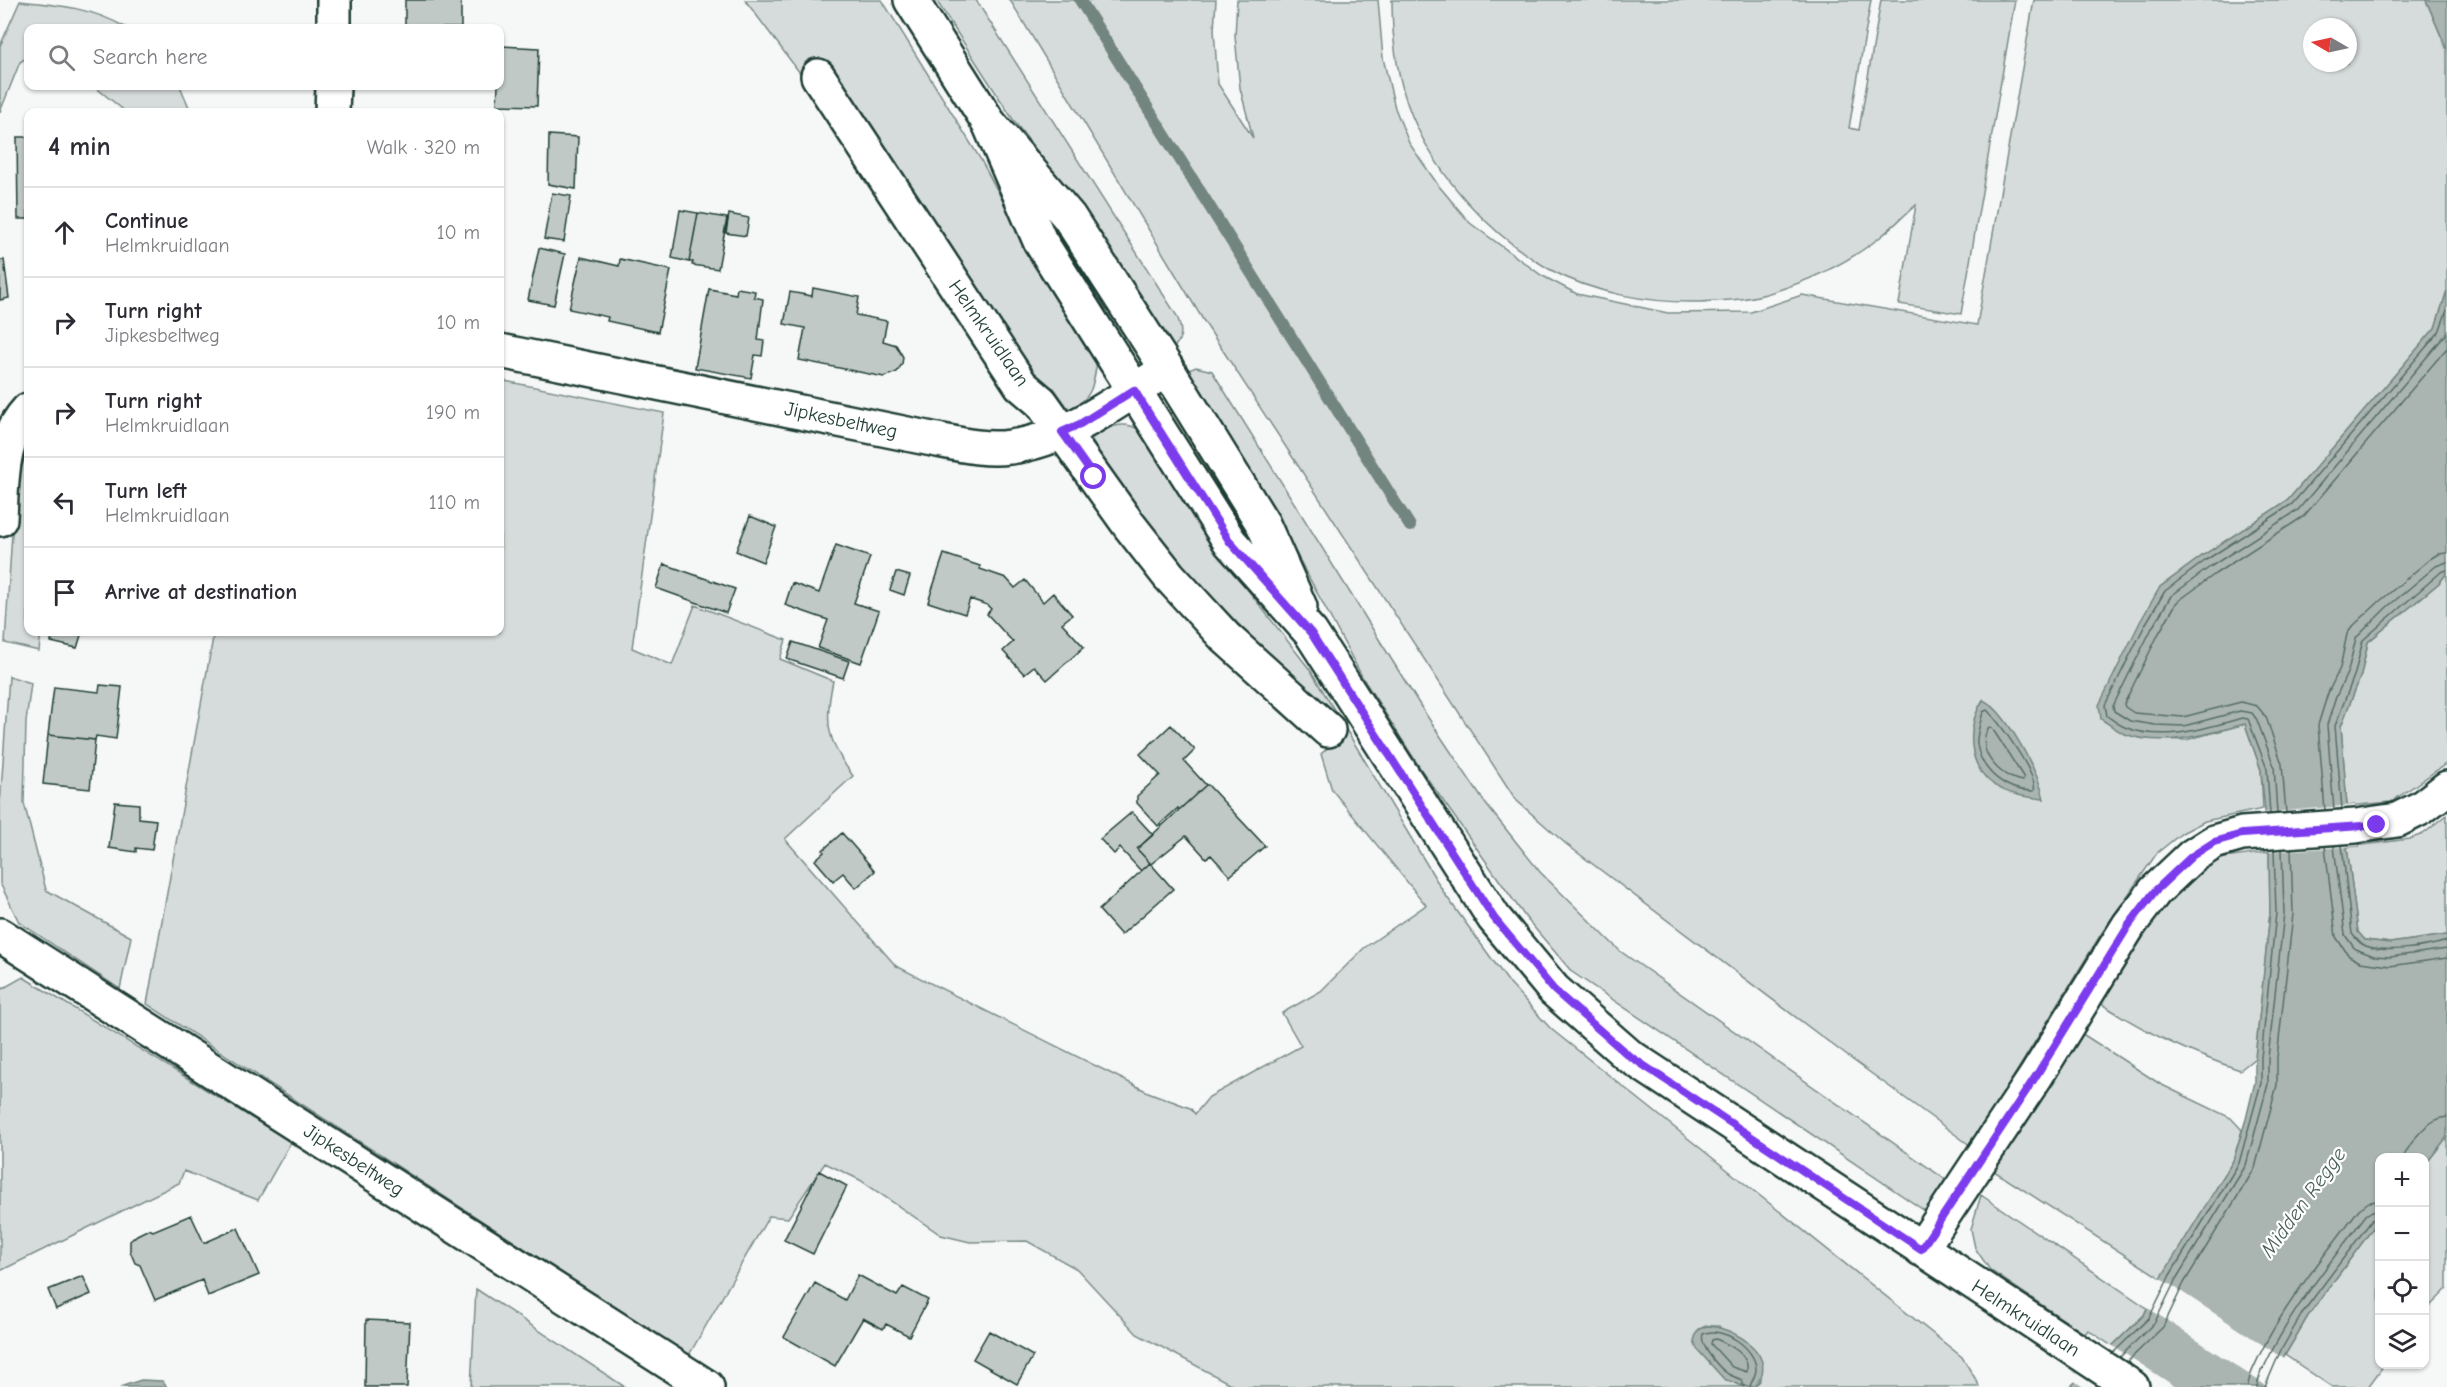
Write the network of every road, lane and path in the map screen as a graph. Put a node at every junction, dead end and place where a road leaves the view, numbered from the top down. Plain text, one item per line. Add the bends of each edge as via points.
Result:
1 (334, 0) edge
2 (911, 0) edge
3 (334, 24) edge
4 (818, 76) dead end
5 (333, 90) edge
6 (332, 108) edge
7 (989, 123) junction
8 (504, 352) edge
9 (1167, 369) junction
10 (1134, 390) junction
11 (24, 415) edge
12 (1062, 432) junction
13 (0, 519) edge
14 (1311, 633) junction
15 (1328, 730) dead end
16 (2447, 788) edge
17 (0, 935) edge
18 (1921, 1249) junction
19 (707, 1387) edge
20 (2132, 1387) edge

1 - 3 street
2 - 7 street, Helmkruidlaan
4 - 12 street, Helmkruidlaan via 1021,385 1041,402
5 - 6 street
7 - 9 street, Helmkruidlaan via 1069,218
7 - 10 street, Helmkruidlaan via 1040,241
8 - 12 street, Jipkesbeltweg via 979,447 1011,447
9 - 10 street, Jipkesbeltweg
9 - 14 street, Helmkruidlaan via 1263,524
10 - 12 street, Jipkesbeltweg
10 - 14 street, Helmkruidlaan via 1230,542
11 - 13 street via 7,444
12 - 15 street, Helmkruidlaan via 1168,576 1225,637
14 - 18 street, Helmkruidlaan via 1494,918 1554,990 1628,1055
16 - 18 street via 2397,820 2242,834 2214,842 2192,856 2155,891 2135,917
17 - 19 street, Jipkesbeltweg
18 - 20 street, Helmkruidlaan

